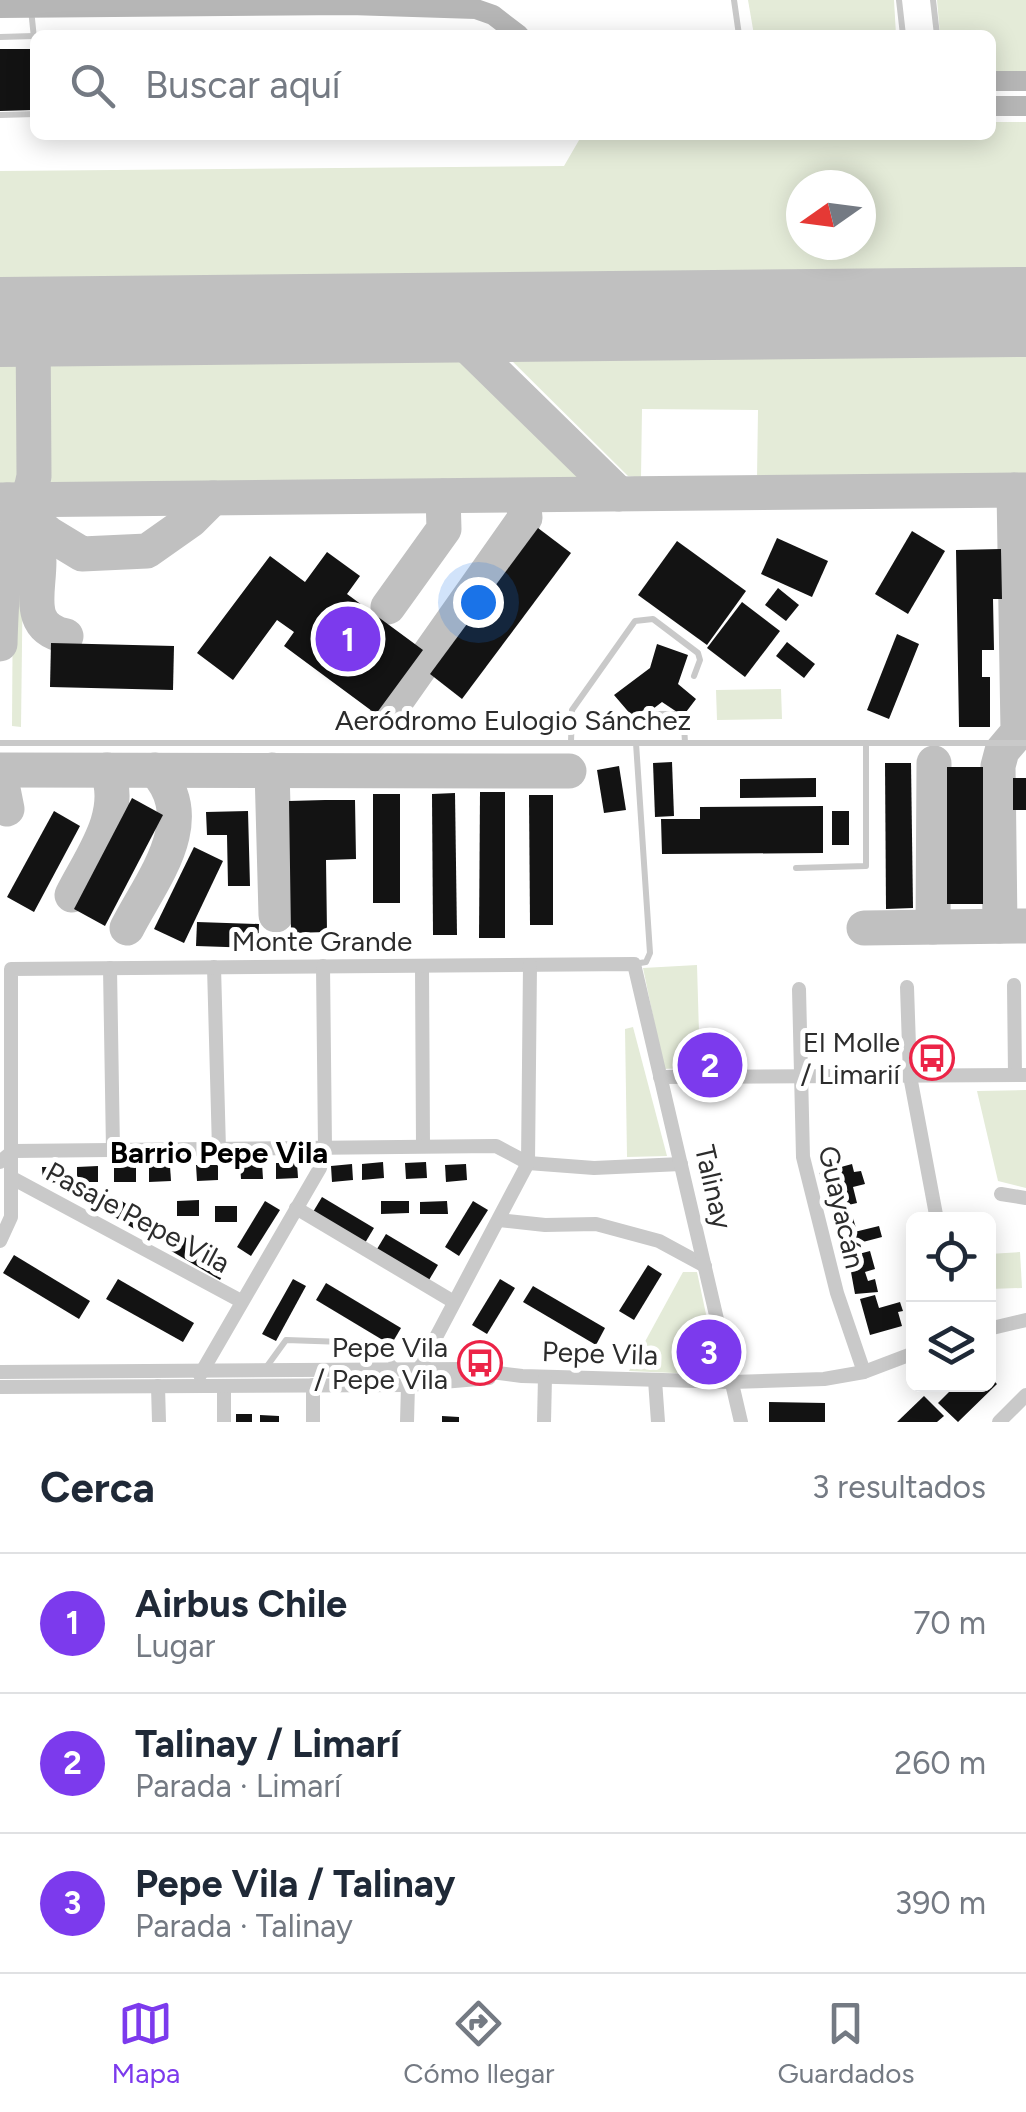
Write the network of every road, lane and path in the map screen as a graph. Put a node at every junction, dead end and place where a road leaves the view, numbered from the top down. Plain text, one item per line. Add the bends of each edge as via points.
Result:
1 (734, 0) edge
2 (900, 0) edge
3 (933, 0) edge
4 (350, 3) edge
5 (99, 4) edge
6 (476, 4) edge
7 (0, 8) edge
8 (31, 8) junction
9 (33, 30) edge
10 (496, 30) edge
11 (513, 30) edge
12 (738, 30) edge
13 (903, 30) edge
14 (936, 30) edge
15 (30, 36) edge
16 (0, 37) edge
17 (1026, 80) edge
18 (996, 81) edge
19 (996, 106) edge
20 (1026, 106) edge
21 (30, 114) edge
22 (0, 115) edge
23 (694, 676) dead end
24 (655, 714) dead end
25 (572, 742) junction
26 (0, 743) edge
27 (636, 743) junction
28 (685, 743) junction
29 (866, 743) junction
30 (1026, 743) edge
31 (796, 868) dead end
32 (634, 964) junction
33 (530, 965) junction
34 (323, 966) junction
35 (422, 966) junction
36 (214, 967) junction
37 (110, 968) junction
38 (1014, 985) dead end
39 (907, 987) dead end
40 (799, 989) dead end
41 (1020, 1075) edge
42 (910, 1076) junction
43 (660, 1077) junction
44 (800, 1077) junction
45 (423, 1146) junction
46 (325, 1147) junction
47 (219, 1149) junction
48 (113, 1150) junction
49 (13, 1152) junction
50 (0, 1162) edge
51 (528, 1163) junction
52 (681, 1164) junction
53 (12, 1178) junction
54 (1001, 1194) dead end
55 (1026, 1198) edge
56 (296, 1208) junction
57 (936, 1212) edge
58 (498, 1220) junction
59 (0, 1241) edge
60 (705, 1266) junction
61 (241, 1301) junction
62 (454, 1302) junction
63 (1026, 1320) edge
64 (996, 1327) edge
65 (906, 1356) edge
66 (265, 1370) junction
67 (400, 1370) junction
68 (420, 1370) junction
69 (0, 1372) edge
70 (864, 1372) junction
71 (522, 1376) junction
72 (545, 1377) junction
73 (200, 1378) junction
74 (294, 1378) junction
75 (31, 1379) junction
76 (655, 1380) junction
77 (732, 1382) junction
78 (313, 1385) junction
79 (408, 1385) junction
80 (0, 1386) edge
81 (158, 1386) junction
82 (224, 1386) junction
83 (1026, 1394) edge
84 (159, 1422) edge
85 (224, 1422) edge
86 (313, 1422) edge
87 (407, 1422) edge
88 (544, 1422) edge
89 (658, 1422) edge
90 (741, 1422) edge
91 (999, 1422) edge

1 - 12 lane
2 - 13 lane
3 - 14 lane
4 - 5 main road
4 - 6 main road
5 - 8 main road
6 - 10 main road
6 - 11 main road
7 - 8 main road
8 - 9 lane
15 - 16 lane
17 - 18 main road
19 - 20 main road
21 - 22 lane
23 - 25 lane via 698,653 653,619 636,620 572,710
24 - 28 lane via 674,714 684,725
25 - 26 lane, Aeródromo Eulogio Sánchez
25 - 27 lane, Aeródromo Eulogio Sánchez
27 - 28 lane, Aeródromo Eulogio Sánchez
27 - 32 lane via 650,953 646,962
28 - 29 lane, Aeródromo Eulogio Sánchez
29 - 30 lane, Aeródromo Eulogio Sánchez
29 - 31 lane via 866,866
32 - 33 street, Monte Grande
32 - 43 street, Talinay
33 - 35 street, Monte Grande
33 - 51 street
34 - 35 street, Monte Grande
34 - 36 street, Monte Grande
34 - 46 street
35 - 45 street
36 - 37 street, Monte Grande
36 - 47 street
37 - 48 street
37 - 49 street, Monte Grande via 11,969
38 - 41 street
39 - 42 street
40 - 44 street, Guayacán
41 - 42 street
42 - 44 street
42 - 57 street
43 - 44 street
43 - 52 street, Talinay
44 - 70 street, Guayacán via 803,1157 836,1293
45 - 46 street
45 - 51 street via 496,1146
46 - 47 street
46 - 56 street, Pasaje Pepe Vila
47 - 48 street
48 - 49 street
49 - 50 street
49 - 53 street
51 - 52 street
51 - 58 street
52 - 60 street, Talinay
53 - 59 street via 11,1217
53 - 61 street, Pasaje Pepe Vila
54 - 55 street
56 - 61 street, Pasaje Pepe Vila
56 - 62 street
58 - 60 street via 596,1224 659,1241
58 - 62 street
60 - 77 street, Talinay
61 - 73 street, Pasaje Pepe Vila
62 - 68 street
63 - 64 street
65 - 70 street, Pepe Vila
66 - 67 lane via 286,1340 373,1343
66 - 73 street, Pepe Vila
66 - 74 street, Pepe Vila
67 - 68 street, Pepe Vila
67 - 74 street, Pepe Vila
68 - 71 street, Pepe Vila
68 - 79 street
69 - 75 street, Pepe Vila
70 - 77 street, Pepe Vila
71 - 72 street, Pepe Vila
71 - 79 street, Pepe Vila
72 - 76 street, Pepe Vila
72 - 88 street
73 - 75 street, Pepe Vila
73 - 81 street, Pepe Vila
73 - 82 street, Pepe Vila
74 - 78 street, Pepe Vila
74 - 82 street, Pepe Vila
75 - 80 street, Pepe Vila
75 - 81 street, Pepe Vila
76 - 77 street, Pepe Vila
76 - 89 street
77 - 90 street, Talinay
78 - 79 street, Pepe Vila
78 - 86 street
79 - 87 street
81 - 84 street
82 - 85 street
83 - 91 street

